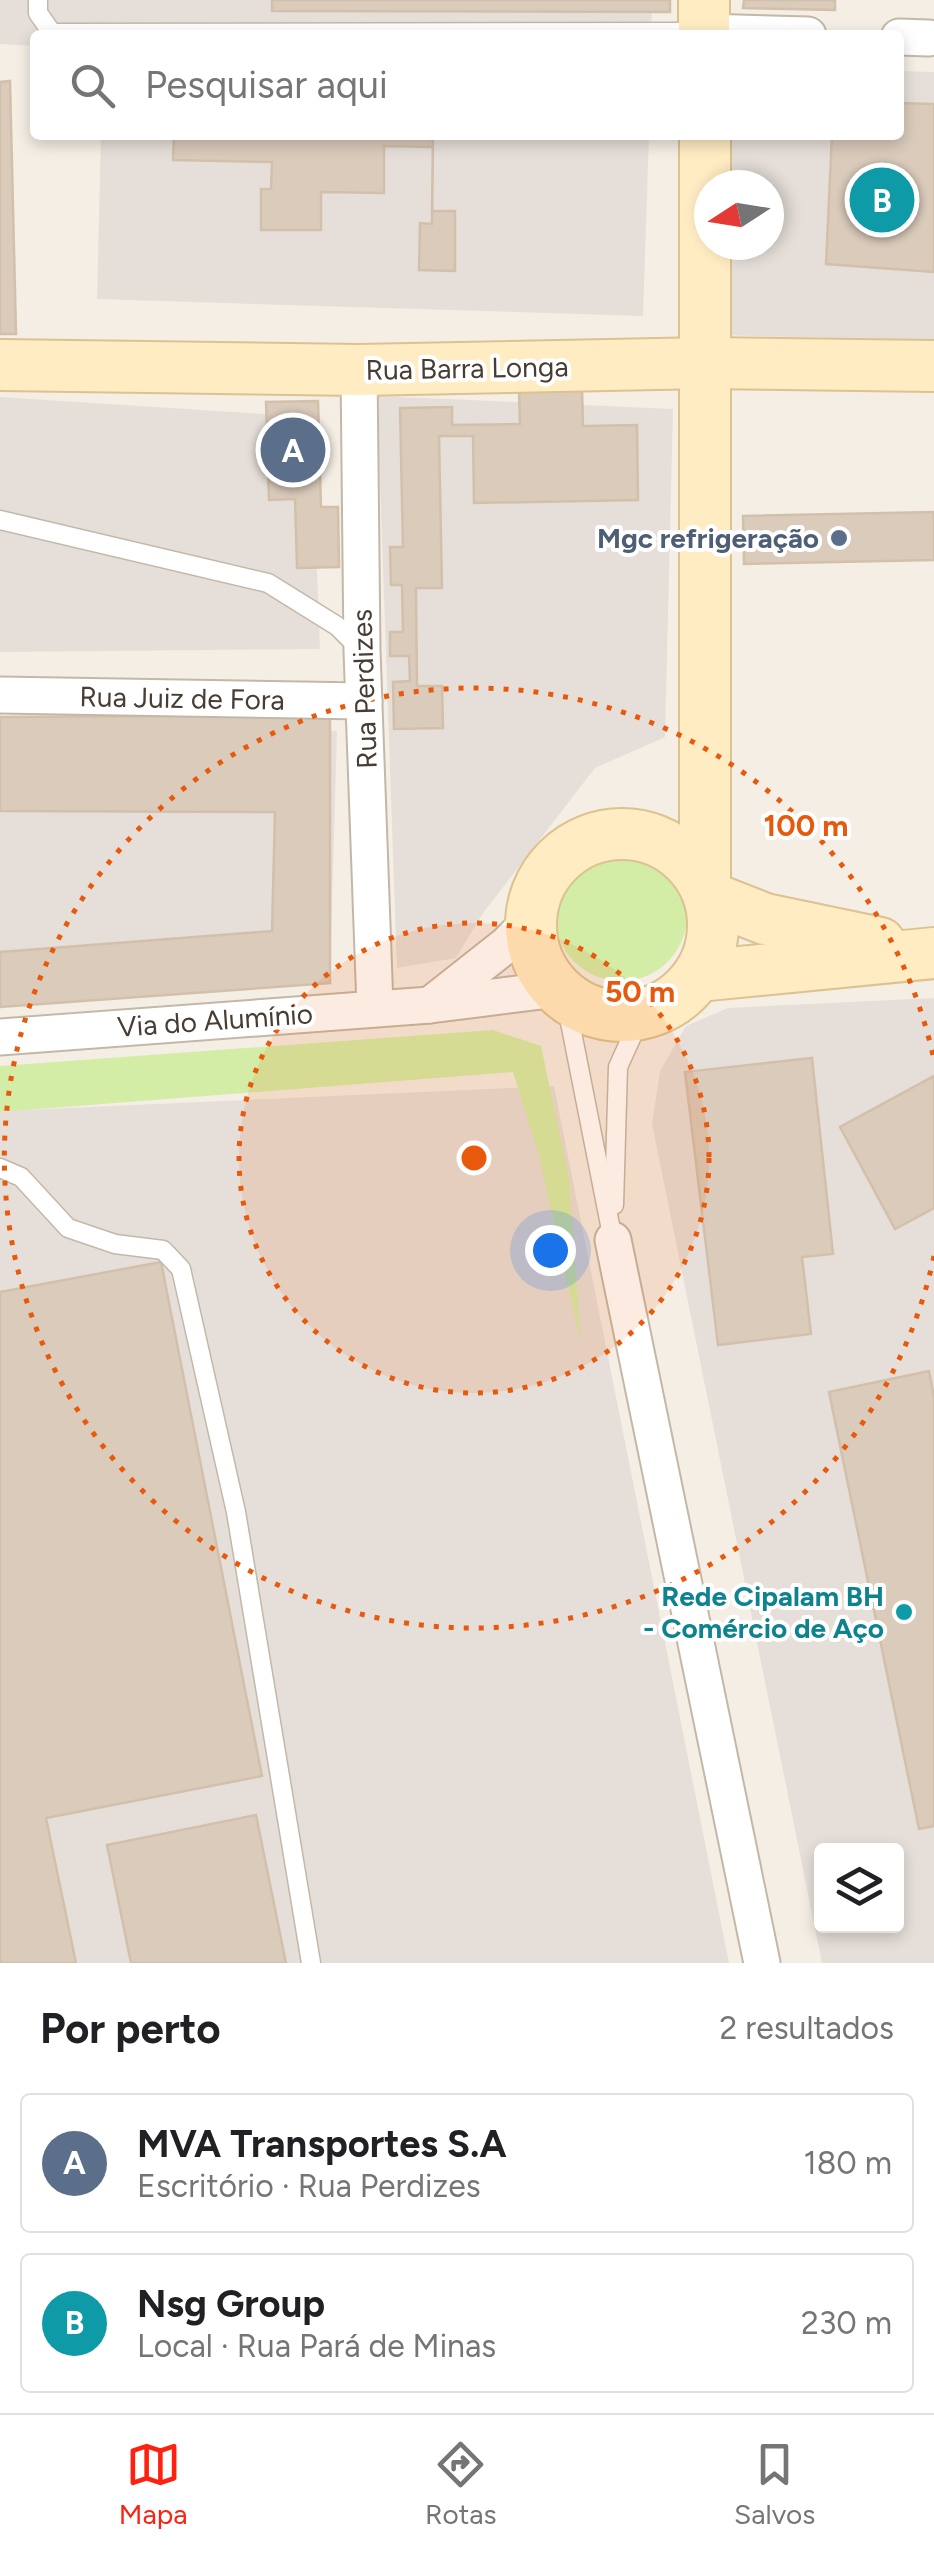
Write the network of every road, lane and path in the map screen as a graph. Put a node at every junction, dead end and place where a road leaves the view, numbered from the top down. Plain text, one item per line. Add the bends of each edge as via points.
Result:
1 (38, 0) edge
2 (704, 22) edge
3 (51, 30) edge
4 (182, 30) edge
5 (768, 30) edge
6 (705, 140) edge
7 (707, 363) junction
8 (0, 365) edge
9 (934, 366) edge
10 (359, 370) junction
11 (0, 520) edge
12 (362, 651) junction
13 (704, 651) junction
14 (0, 695) edge
15 (364, 701) junction
16 (660, 843) junction
17 (707, 892) junction
18 (531, 920) junction
19 (931, 953) edge
20 (698, 976) junction
21 (561, 993) junction
22 (430, 1005) junction
23 (375, 1007) junction
24 (642, 1014) junction
25 (0, 1036) edge
26 (0, 1168) edge
27 (613, 1240) junction
28 (311, 1963) edge
29 (762, 1963) edge

1 - 3 lane via 38,13
2 - 4 lane
2 - 5 street
6 - 7 main road
7 - 9 main road, Rua Barra Longa
7 - 10 main road, Rua Barra Longa
7 - 13 main road
8 - 10 main road, Rua Barra Longa
10 - 12 street, Rua Perdizes
11 - 12 lane via 268,584 337,626
12 - 15 street, Rua Perdizes
13 - 16 main road via 692,737
13 - 17 main road
14 - 15 street, Rua Juiz de Fora
15 - 23 street, Rua Perdizes
16 - 17 main road via 690,865
16 - 18 main road via 619,833 568,850 536,894
17 - 19 main road via 765,919
17 - 20 main road via 712,938
18 - 21 main road via 538,957
18 - 22 street
19 - 20 main road
20 - 24 main road via 682,994
21 - 22 street, Via do Alumínio
21 - 24 main road via 589,1010
21 - 27 lane
22 - 23 street, Via do Alumínio
23 - 25 street, Via do Alumínio
24 - 27 lane via 618,1067
26 - 28 lane via 21,1177 68,1228 162,1250 182,1269 236,1512
27 - 29 street

